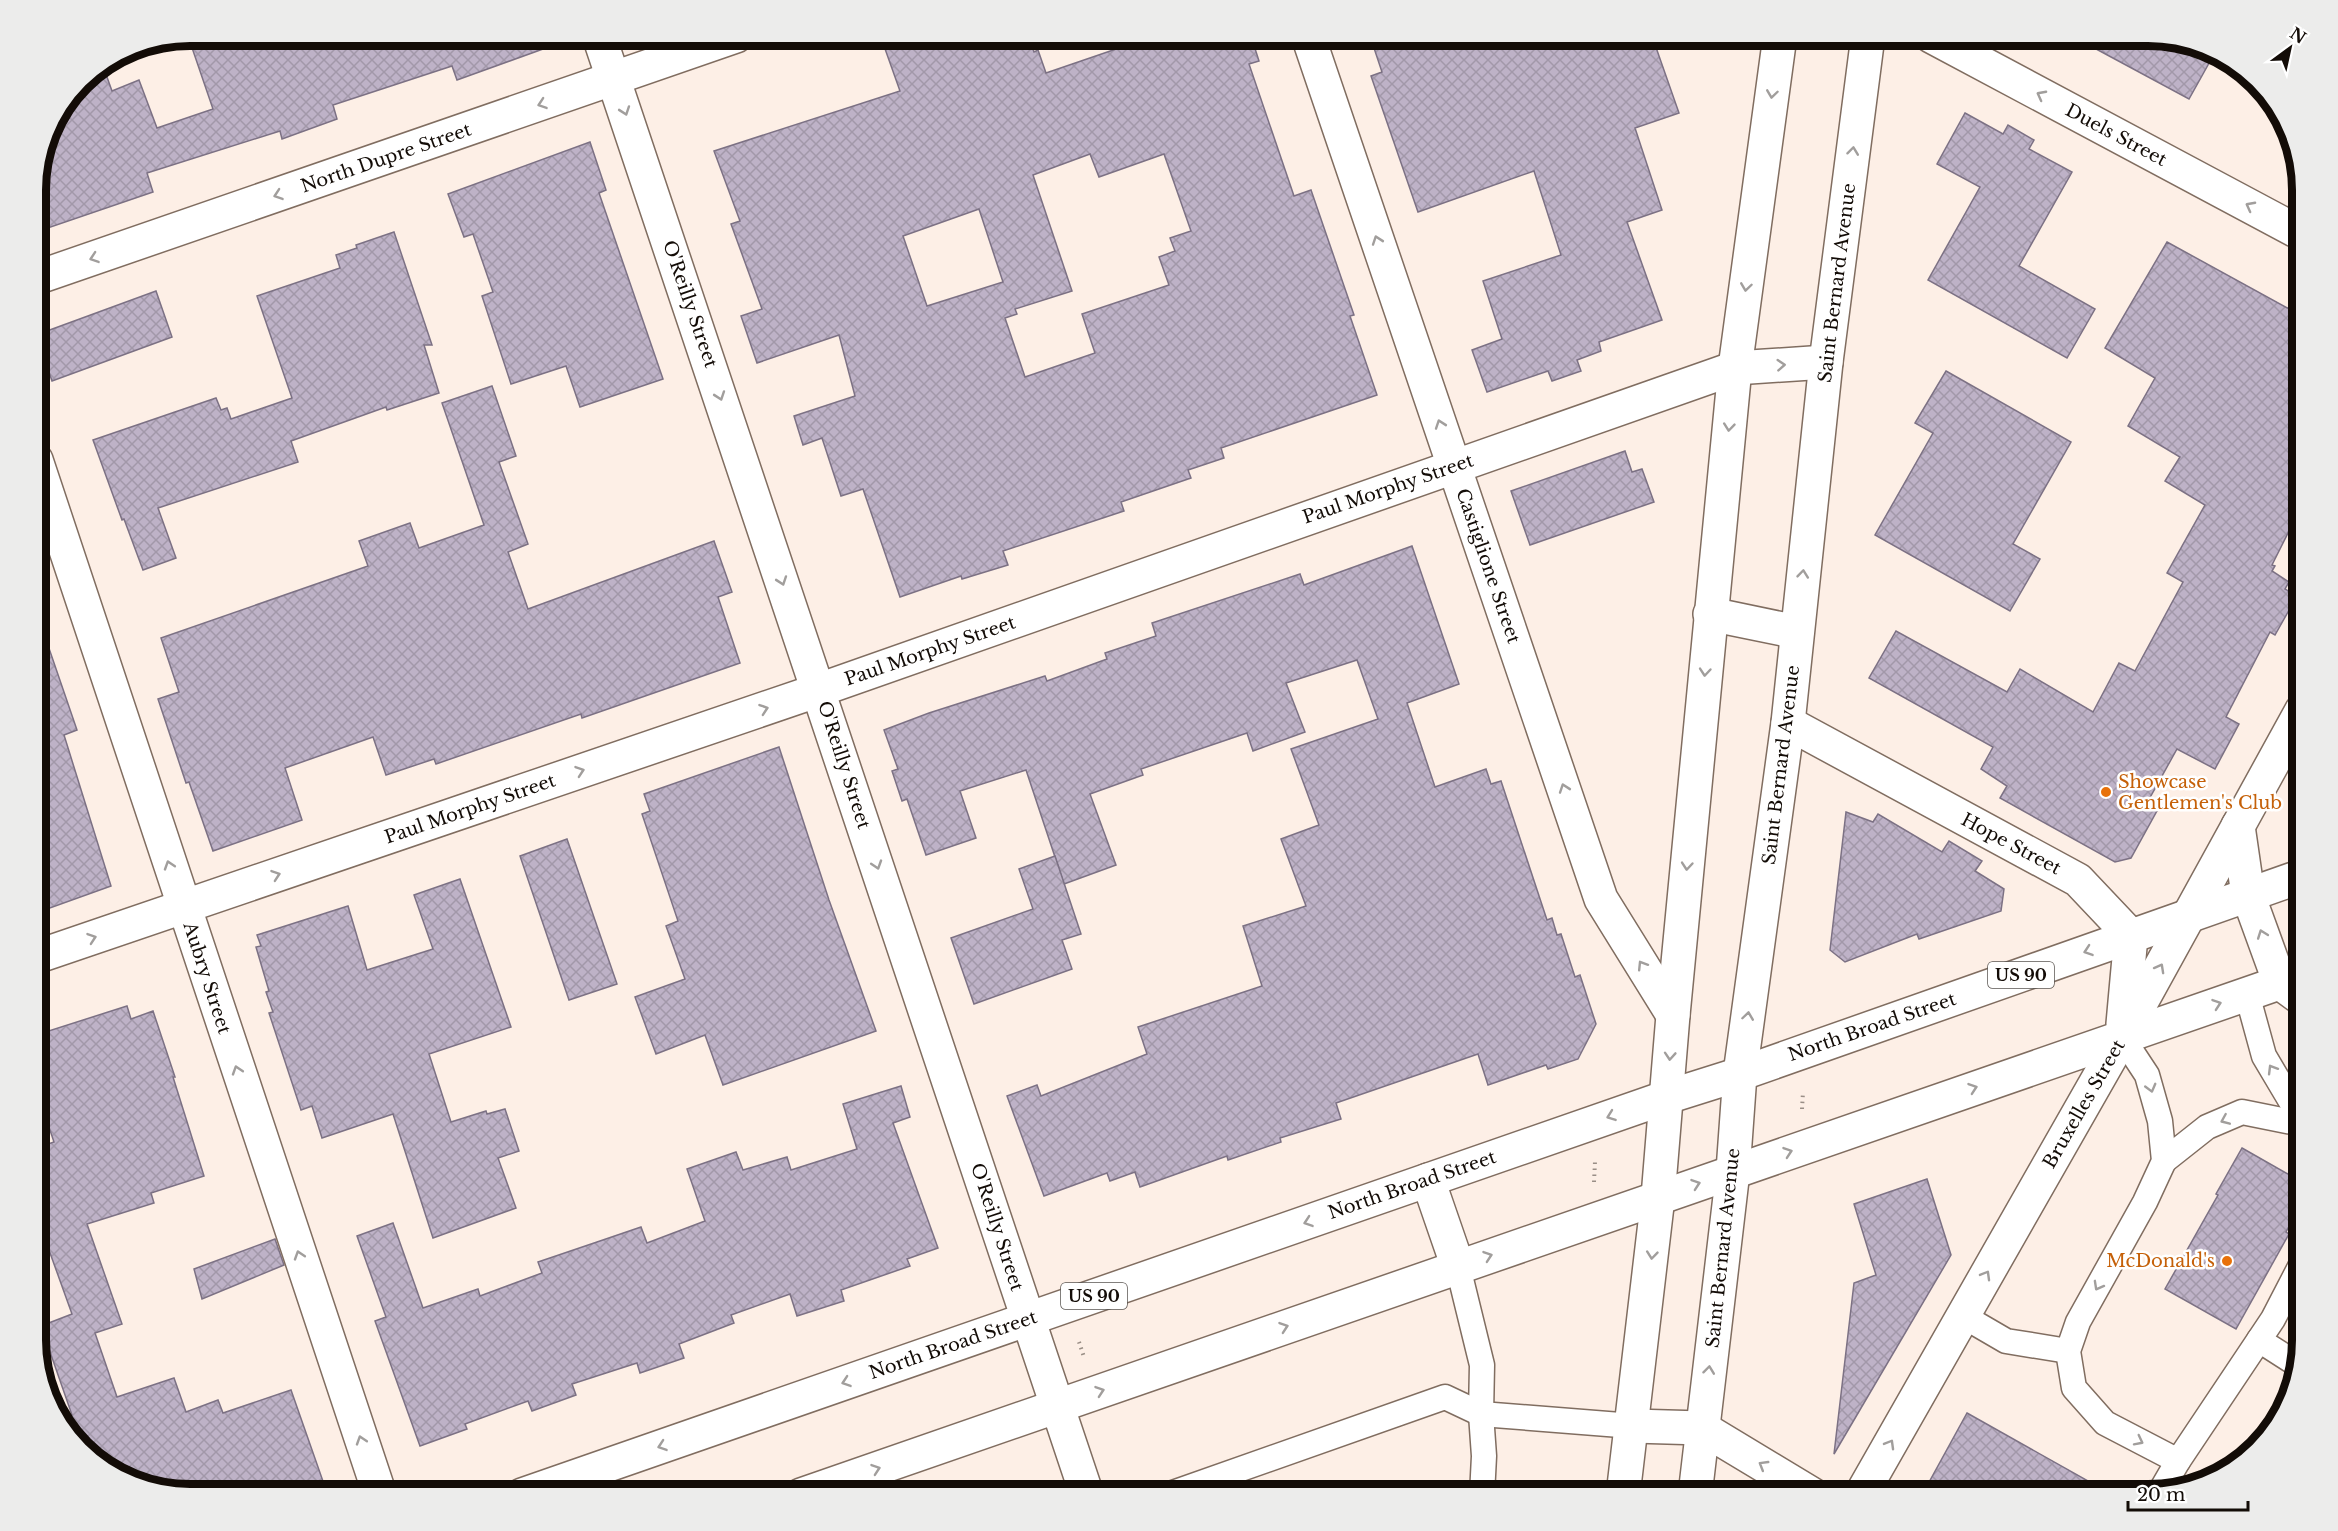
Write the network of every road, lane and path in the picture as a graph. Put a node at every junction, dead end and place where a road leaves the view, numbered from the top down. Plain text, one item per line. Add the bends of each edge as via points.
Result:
1 (603, 46) edge
2 (708, 46) edge
3 (1311, 46) edge
4 (1779, 46) edge
5 (1867, 46) edge
6 (1950, 46) edge
7 (614, 79) junction
8 (2292, 229) edge
9 (47, 274) edge
10 (1826, 362) junction
11 (1735, 369) junction
12 (1454, 465) junction
13 (47, 493) edge
14 (1710, 614) junction
15 (1797, 632) junction
16 (819, 690) junction
17 (1788, 723) junction
18 (2292, 728) edge
19 (2238, 826) junction
20 (2292, 880) edge
21 (2248, 895) junction
22 (183, 906) junction
23 (2189, 915) junction
24 (2131, 936) junction
25 (47, 953) edge
26 (2292, 980) edge
27 (2292, 986) edge
28 (2247, 994) junction
29 (1673, 1015) junction
30 (2122, 1037) junction
31 (1740, 1074) junction
32 (1666, 1097) junction
33 (2292, 1105) edge
34 (2292, 1120) edge
35 (2164, 1161) junction
36 (1733, 1171) junction
37 (1428, 1180) junction
38 (1658, 1197) junction
39 (1458, 1267) junction
40 (2292, 1282) edge
41 (1963, 1316) junction
42 (1027, 1319) junction
43 (2259, 1340) junction
44 (2068, 1351) junction
45 (2290, 1360) edge
46 (1056, 1406) junction
47 (1481, 1414) junction
48 (1633, 1426) junction
49 (1702, 1428) junction
50 (2178, 1461) junction
51 (2165, 1483) edge
52 (376, 1484) edge
53 (554, 1484) edge
54 (833, 1484) edge
55 (1083, 1484) edge
56 (1198, 1484) edge
57 (1483, 1484) edge
58 (1625, 1484) edge
59 (1696, 1484) edge
60 (1795, 1484) edge
61 (1867, 1484) edge

1 - 7 street, O'Reilly Street
2 - 7 street, North Dupre Street
12 -> 3 street, Castiglione Street
4 -> 11 street
10 -> 5 street, Saint Bernard Avenue
8 -> 6 street, Duels Street
7 -> 9 street, North Dupre Street
7 -> 16 street, O'Reilly Street
11 -> 10 street, Paul Morphy Street
15 -> 10 street, Saint Bernard Avenue
11 - 12 street, Paul Morphy Street
11 -> 14 street
12 - 16 street, Paul Morphy Street
29 -> 12 street, Castiglione Street via 1601,899
22 -> 13 street, Aubry Street
14 - 15 street
14 -> 29 street
15 - 17 street, Saint Bernard Avenue
22 -> 16 street, Paul Morphy Street
16 -> 42 street, O'Reilly Street
17 - 24 street, Hope Street via 2078,880
31 -> 17 street, Saint Bernard Avenue
18 - 19 street, Bruxelles Street
19 - 21 street
19 - 23 street, Bruxelles Street
20 - 21 street, North Broad Street / US 90
21 - 23 street, North Broad Street / US 90
26 -> 21 street
25 -> 22 street, Paul Morphy Street
52 -> 22 street, Aubry Street
23 - 24 street, North Broad Street / US 90
30 -> 23 street, Bruxelles Street
24 - 30 street
24 -> 31 street, North Broad Street / US 90
27 - 28 street
30 -> 28 street
33 -> 28 lane via 2264,1056
29 -> 32 street
30 -> 35 lane via 2148,1075 2160,1121
36 -> 30 street
41 -> 30 street, Bruxelles Street
31 - 32 street, North Broad Street / US 90
31 - 36 street, Saint Bernard Avenue
32 -> 37 street, North Broad Street / US 90
32 - 38 street
34 -> 35 lane via 2242,1112 2207,1127
35 -> 44 lane via 2078,1322
38 -> 36 street
49 -> 36 street, Saint Bernard Avenue
37 - 39 street
37 -> 42 street, North Broad Street / US 90
39 -> 38 street
38 -> 48 street
46 -> 39 street
39 - 47 lane via 1482,1365
40 - 43 lane
41 - 44 lane via 2006,1341
61 -> 41 street, Bruxelles Street
42 - 46 street, O'Reilly Street
42 -> 53 street, North Broad Street / US 90
43 - 45 lane
43 - 50 lane
44 -> 50 lane via 2074,1388 2105,1424
54 -> 46 street
46 - 55 street, O'Reilly Street
47 - 48 lane
47 - 56 lane via 1445,1397
47 - 57 lane
48 - 49 street
48 - 58 street
49 - 59 street, Saint Bernard Avenue
60 -> 49 street
50 - 51 lane

